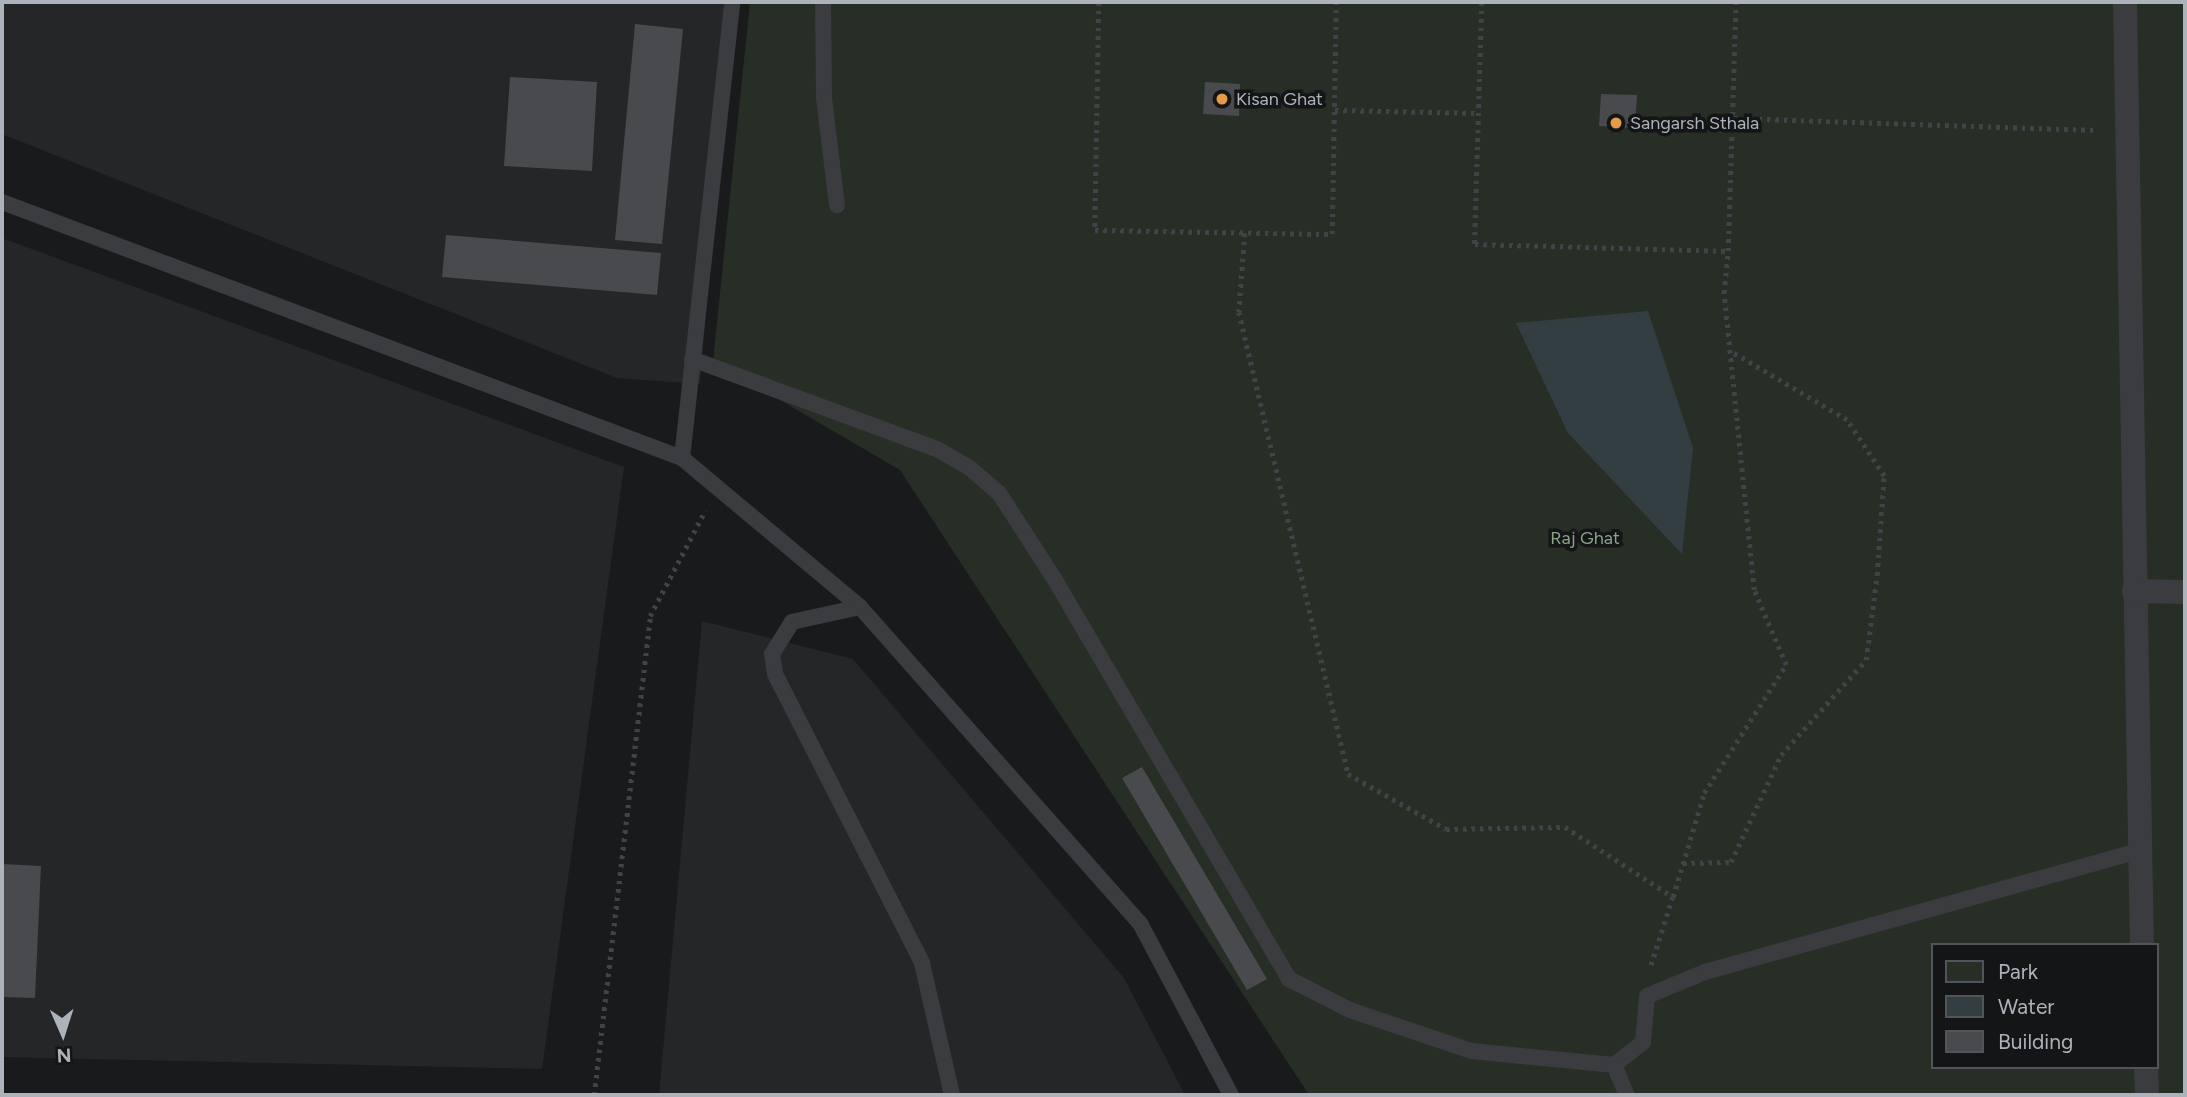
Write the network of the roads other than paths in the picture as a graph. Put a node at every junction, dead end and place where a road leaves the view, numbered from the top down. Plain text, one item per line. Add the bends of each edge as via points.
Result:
1 (732, 2) edge
2 (823, 2) edge
3 (2125, 2) edge
4 (2, 202) edge
5 (836, 205) dead end
6 (692, 359) junction
7 (682, 458) junction
8 (2134, 591) junction
9 (2185, 592) edge
10 (860, 607) junction
11 (2138, 851) junction
12 (2142, 943) edge
13 (1614, 1065) junction
14 (2146, 1069) edge
15 (952, 1095) edge
16 (1231, 1095) edge
17 (1627, 1095) edge
18 (2147, 1095) edge

1 - 6 lane
2 - 5 lane via 824,98
3 - 8 street
4 - 7 lane
6 - 7 lane
6 - 13 lane via 936,449 971,469 999,493 1055,580 1289,979 1350,1010 1471,1051
7 - 10 lane
8 - 9 street
8 - 11 street
10 - 15 lane via 792,622 772,654 775,674 922,963
10 - 16 lane via 1141,925
11 - 12 street
11 - 13 lane via 1705,972 1647,996 1643,1042
13 - 17 lane
14 - 18 street

